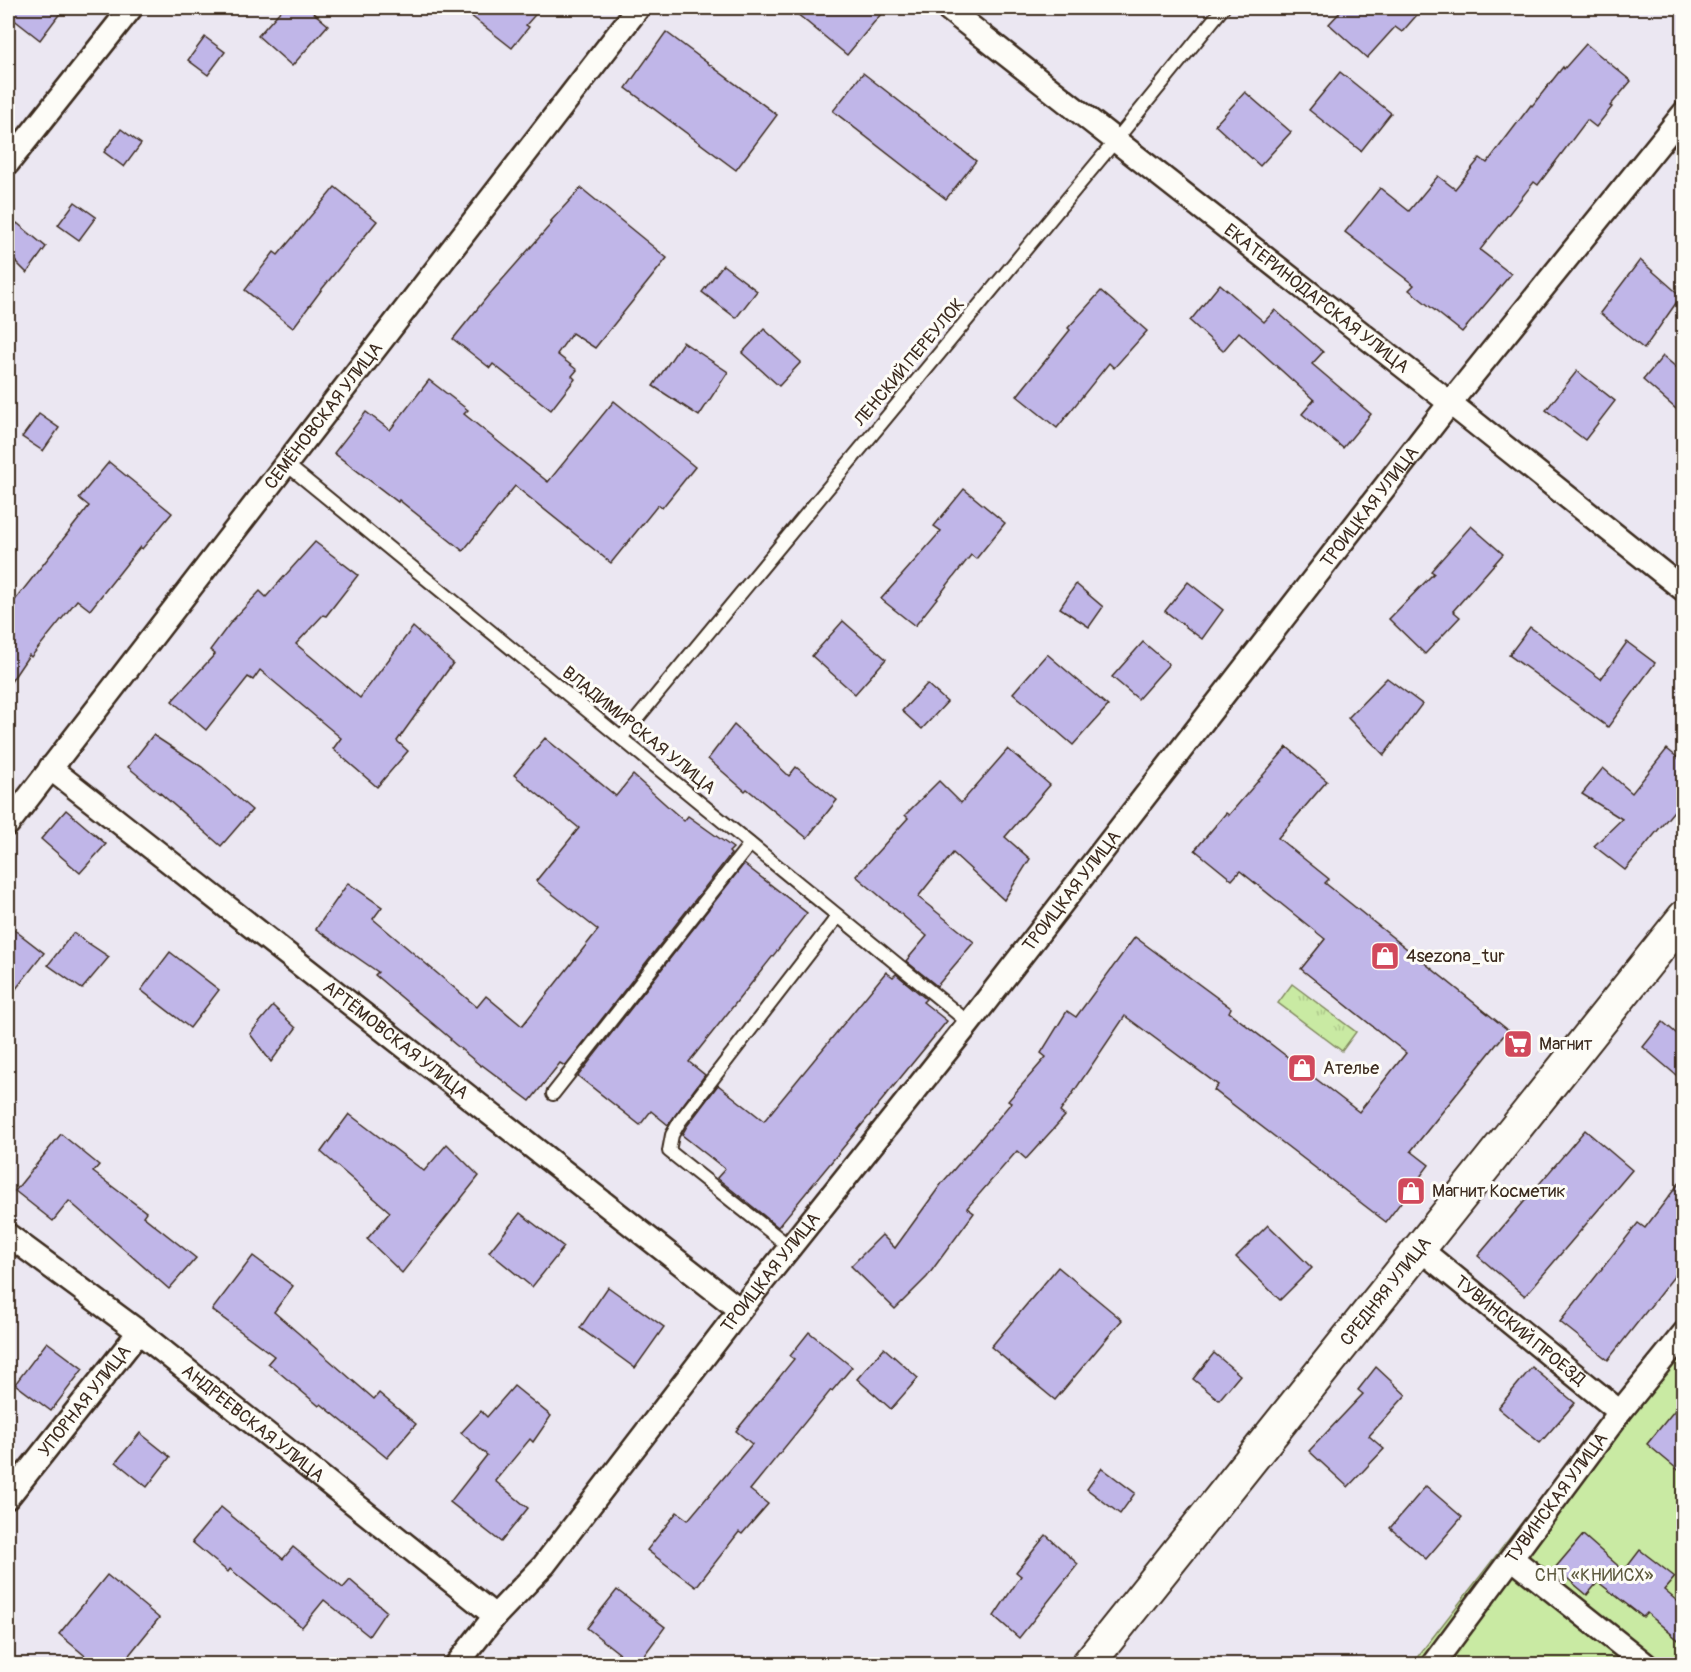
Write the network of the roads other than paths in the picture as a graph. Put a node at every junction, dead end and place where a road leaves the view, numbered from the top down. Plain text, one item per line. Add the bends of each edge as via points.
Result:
1 (131, 8) edge
2 (638, 8) edge
3 (946, 8) edge
4 (1223, 8) edge
5 (1683, 113) edge
6 (1116, 140) junction
7 (8, 163) edge
8 (1450, 403) junction
9 (286, 464) junction
10 (1683, 590) edge
11 (621, 738) junction
12 (50, 768) junction
13 (8, 824) edge
14 (750, 844) junction
15 (838, 916) junction
16 (1683, 917) edge
17 (969, 1023) junction
18 (553, 1094) dead end
19 (8, 1235) edge
20 (790, 1247) junction
21 (1420, 1249) junction
22 (740, 1310) junction
23 (139, 1332) junction
24 (1683, 1334) edge
25 (1620, 1412) junction
26 (8, 1497) edge
27 (1513, 1558) junction
28 (495, 1616) junction
29 (457, 1665) edge
30 (1088, 1665) edge
31 (1433, 1665) edge
32 (1644, 1665) edge

1 - 7 street
2 - 9 street, СЕМЁНОВСКАЯ УЛИЦА
3 - 6 street, ЕКАТЕРИНОДАРСКАЯ УЛИЦА
4 - 6 lane, ЛЕНСКИЙ ПЕРЕУЛОК
5 - 8 street, ТРОИЦКАЯ УЛИЦА
6 - 8 street, ЕКАТЕРИНОДАРСКАЯ УЛИЦА
6 - 11 lane, ЛЕНСКИЙ ПЕРЕУЛОК
8 - 10 street, ЕКАТЕРИНОДАРСКАЯ УЛИЦА
8 - 17 street, ТРОИЦКАЯ УЛИЦА
9 - 11 lane, ВЛАДИМИРСКАЯ УЛИЦА
9 - 12 street, СЕМЁНОВСКАЯ УЛИЦА
11 - 14 lane, ВЛАДИМИРСКАЯ УЛИЦА
12 - 13 street, СЕМЁНОВСКАЯ УЛИЦА
12 - 22 street, АРТЁМОВСКАЯ УЛИЦА
14 - 15 lane, ВЛАДИМИРСКАЯ УЛИЦА
14 - 18 lane
15 - 17 lane, ВЛАДИМИРСКАЯ УЛИЦА
15 - 20 lane via 680,1121 669,1151
16 - 21 street, СРЕДНЯЯ УЛИЦА
17 - 20 street, ТРОИЦКАЯ УЛИЦА
19 - 23 street, АНДРЕЕВСКАЯ УЛИЦА
20 - 22 street, ТРОИЦКАЯ УЛИЦА
21 - 25 street, ТУВИНСКИЙ ПРОЕЗД
21 - 30 street, СРЕДНЯЯ УЛИЦА
22 - 28 street, ТРОИЦКАЯ УЛИЦА via 544,1565
23 - 26 street, УПОРНАЯ УЛИЦА
23 - 28 street, АНДРЕЕВСКАЯ УЛИЦА
24 - 25 street, ТУВИНСКАЯ УЛИЦА
25 - 27 street, ТУВИНСКАЯ УЛИЦА
27 - 31 street, ТУВИНСКАЯ УЛИЦА
27 - 32 street
28 - 29 street, ТРОИЦКАЯ УЛИЦА

